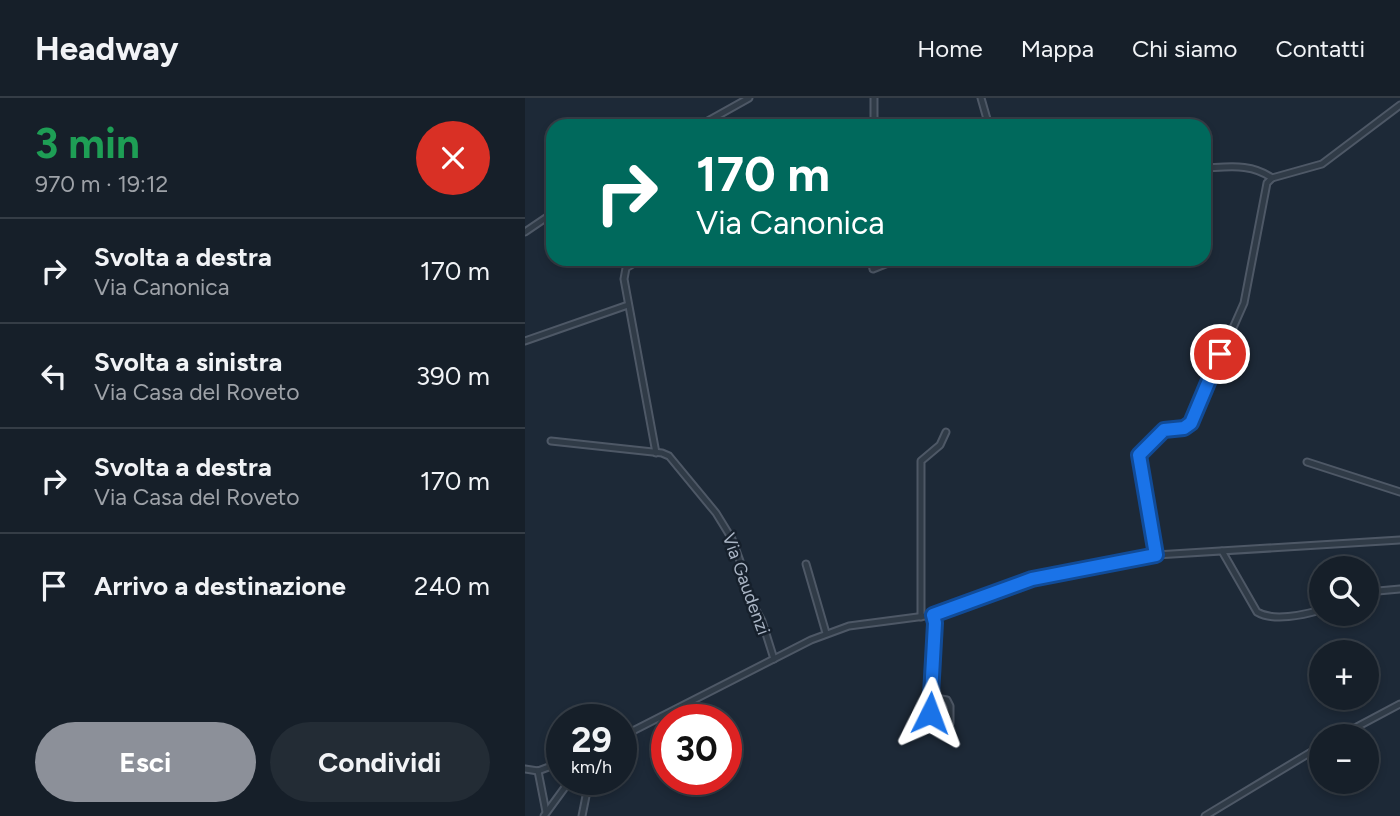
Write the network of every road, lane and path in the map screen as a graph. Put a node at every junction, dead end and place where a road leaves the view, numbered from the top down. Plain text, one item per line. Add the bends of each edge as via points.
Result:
1 (749, 98) edge
2 (874, 98) edge
3 (981, 98) edge
4 (1400, 105) edge
5 (712, 119) edge
6 (874, 119) edge
7 (987, 119) edge
8 (1211, 168) edge
9 (1272, 178) junction
10 (546, 218) edge
11 (525, 232) edge
12 (629, 266) edge
13 (628, 305) junction
14 (525, 341) edge
15 (946, 432) dead end
16 (551, 441) dead end
17 (656, 453) junction
18 (1307, 463) dead end
19 (1400, 492) edge
20 (1400, 540) edge
21 (1222, 551) junction
22 (1156, 555) junction
23 (806, 564) dead end
24 (1400, 589) edge
25 (1379, 591) edge
26 (1309, 612) edge
27 (933, 615) junction
28 (921, 617) junction
29 (826, 634) junction
30 (773, 659) junction
31 (931, 696) junction
32 (1400, 704) edge
33 (950, 723) dead end
34 (1362, 724) edge
35 (637, 729) edge
36 (930, 730) dead end
37 (1309, 753) edge
38 (546, 768) edge
39 (525, 769) edge
40 (538, 771) junction
41 (559, 795) edge
42 (586, 795) edge
43 (545, 814) edge
44 (582, 816) edge
45 (1205, 816) edge

1 - 5 street
2 - 6 street
3 - 7 street
4 - 9 street via 1322,164
8 - 9 street via 1244,166
9 - 22 street via 1267,183 1244,303 1191,423 1164,430 1139,455
10 - 11 street
12 - 13 street via 624,279
13 - 14 street
13 - 17 street
15 - 28 street via 940,445 921,461
16 - 17 street, Via Gaudenzi
17 - 30 street, Via Gaudenzi via 673,460 725,525
18 - 19 street
20 - 21 street
21 - 22 street
21 - 26 street via 1257,612 1276,617
22 - 27 street via 1032,579
23 - 29 street
24 - 25 street
27 - 28 street
27 - 31 street
28 - 29 street via 849,626
29 - 30 street
30 - 35 street
31 - 33 street via 947,700
31 - 36 street
32 - 34 street
37 - 45 street
38 - 40 street
39 - 40 street
40 - 43 street
41 - 43 street
42 - 44 street

